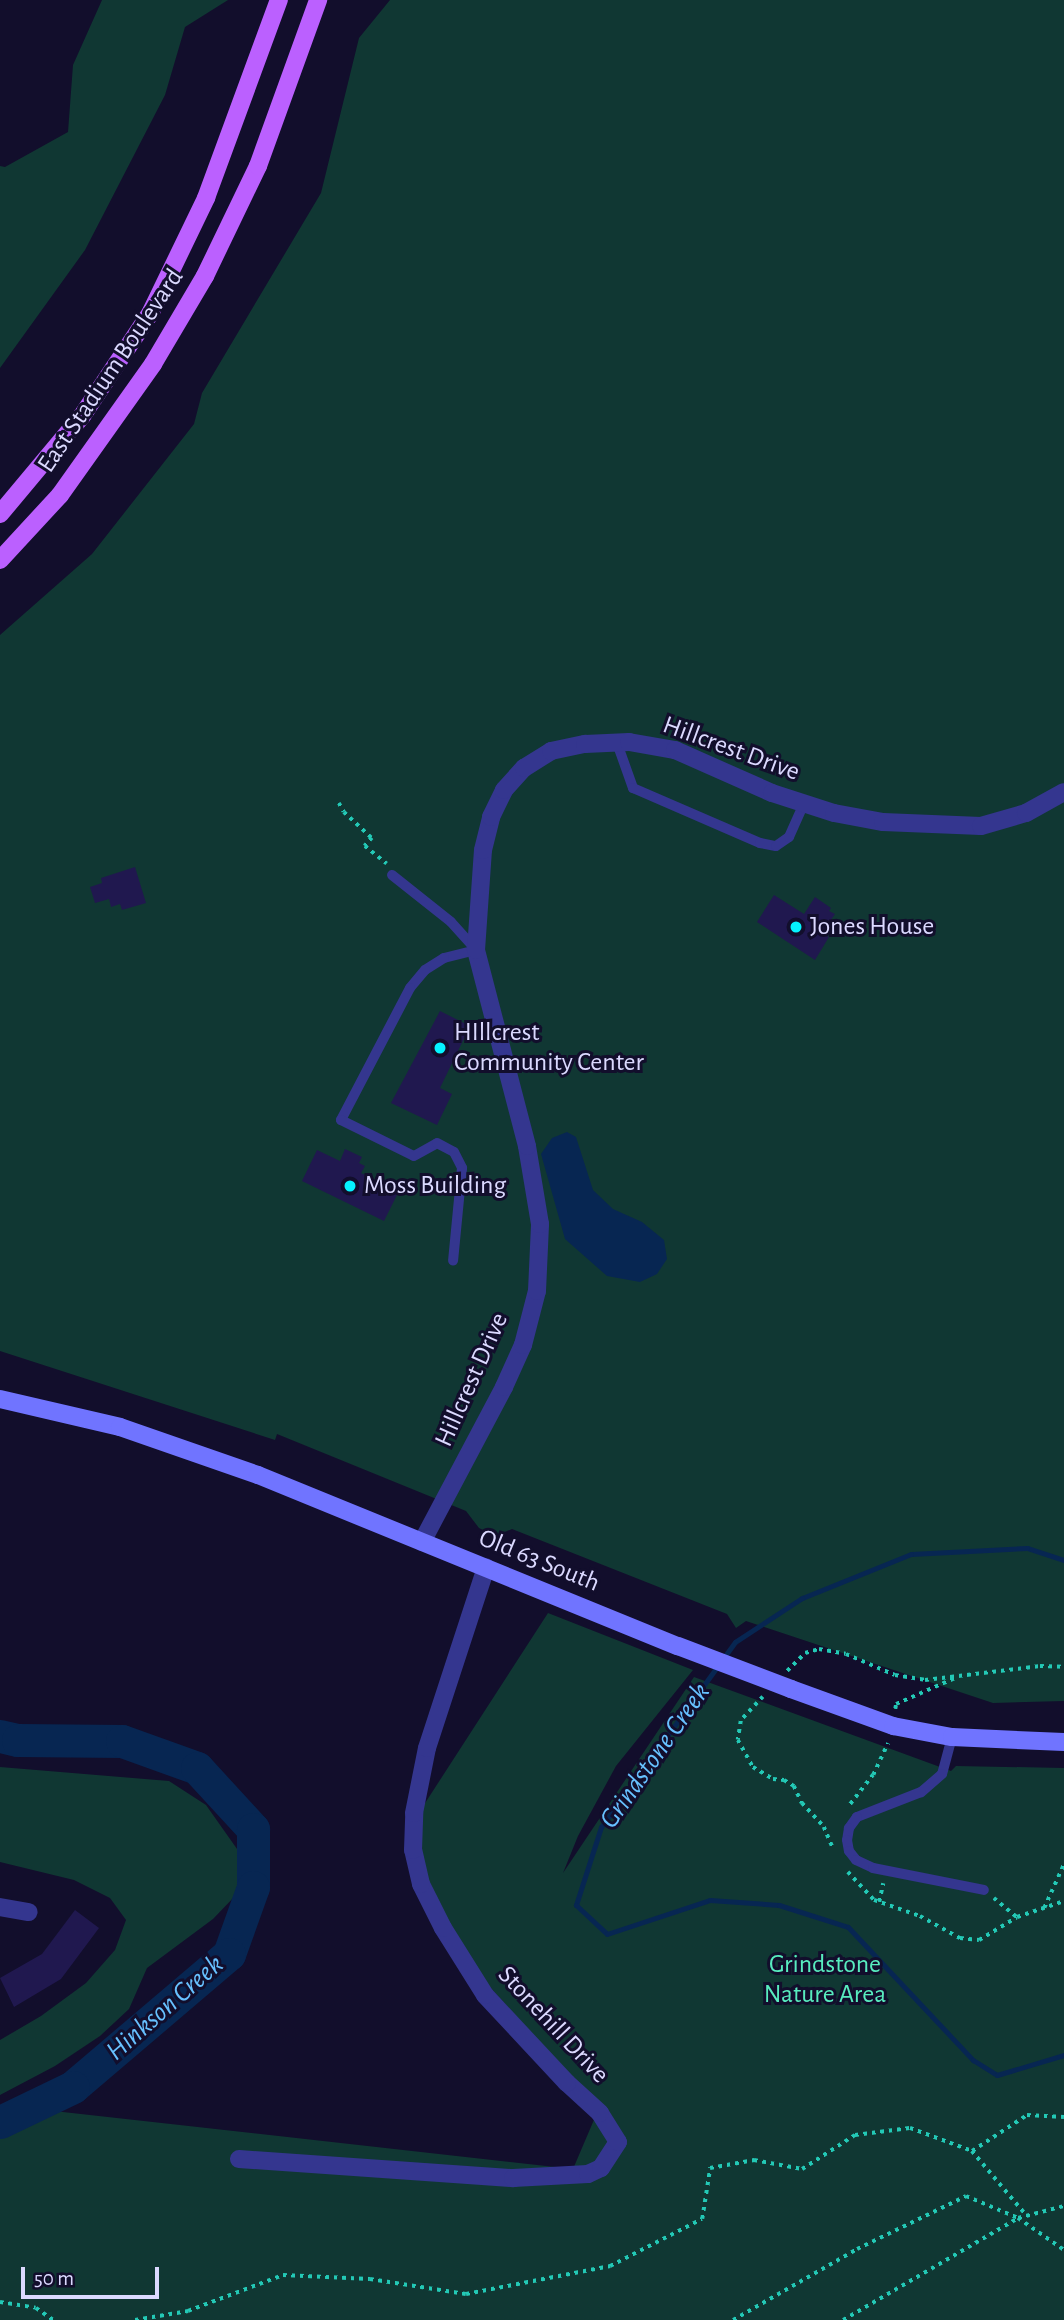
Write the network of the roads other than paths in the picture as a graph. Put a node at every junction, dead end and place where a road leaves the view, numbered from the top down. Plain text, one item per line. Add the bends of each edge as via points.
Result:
1 (279, 0) edge
2 (318, 0) edge
3 (0, 514) edge
4 (0, 560) edge
5 (617, 743) junction
6 (1064, 792) edge
7 (804, 803) junction
8 (392, 875) road end
9 (476, 950) junction
10 (453, 1261) dead end
11 (0, 1399) edge
12 (422, 1542) junction
13 (486, 1567) junction
14 (952, 1737) junction
15 (1064, 1742) edge
16 (984, 1890) road end
17 (0, 1907) edge
18 (29, 1912) dead end
19 (239, 2159) dead end

1 - 3 main road, East Stadium Boulevard via 206,198 151,312 82,416
2 - 4 main road, East Stadium Boulevard via 258,166 205,276 153,364 60,495
5 - 7 street, Hillcrest Drive via 675,750
5 - 7 lane via 633,788 760,843 776,846 789,837
5 - 9 street, Hillcrest Drive via 551,751 524,768 504,790 483,850
6 - 7 street, Hillcrest Drive via 1026,813 981,826 883,822
8 - 9 lane via 451,922
9 - 10 lane via 444,958 425,970 410,988 341,1120 414,1156 437,1143 454,1152 462,1167
9 - 12 street, Hillcrest Drive via 527,1146 540,1224 537,1291 523,1345 504,1387
11 - 12 main road, Old 63 South via 120,1427 258,1475
12 - 13 main road, Old 63 South
13 - 14 main road, Old 63 South, bridge via 678,1646 893,1726
13 - 19 street, Stonehill Drive via 427,1748 414,1813 413,1850 421,1884 485,1995 600,2113 618,2142 601,2168 588,2174 513,2178
14 - 15 main road, Old 63 South
14 - 16 lane via 942,1774 921,1792 857,1817 849,1828 849,1851 856,1860 886,1870
17 - 18 street

